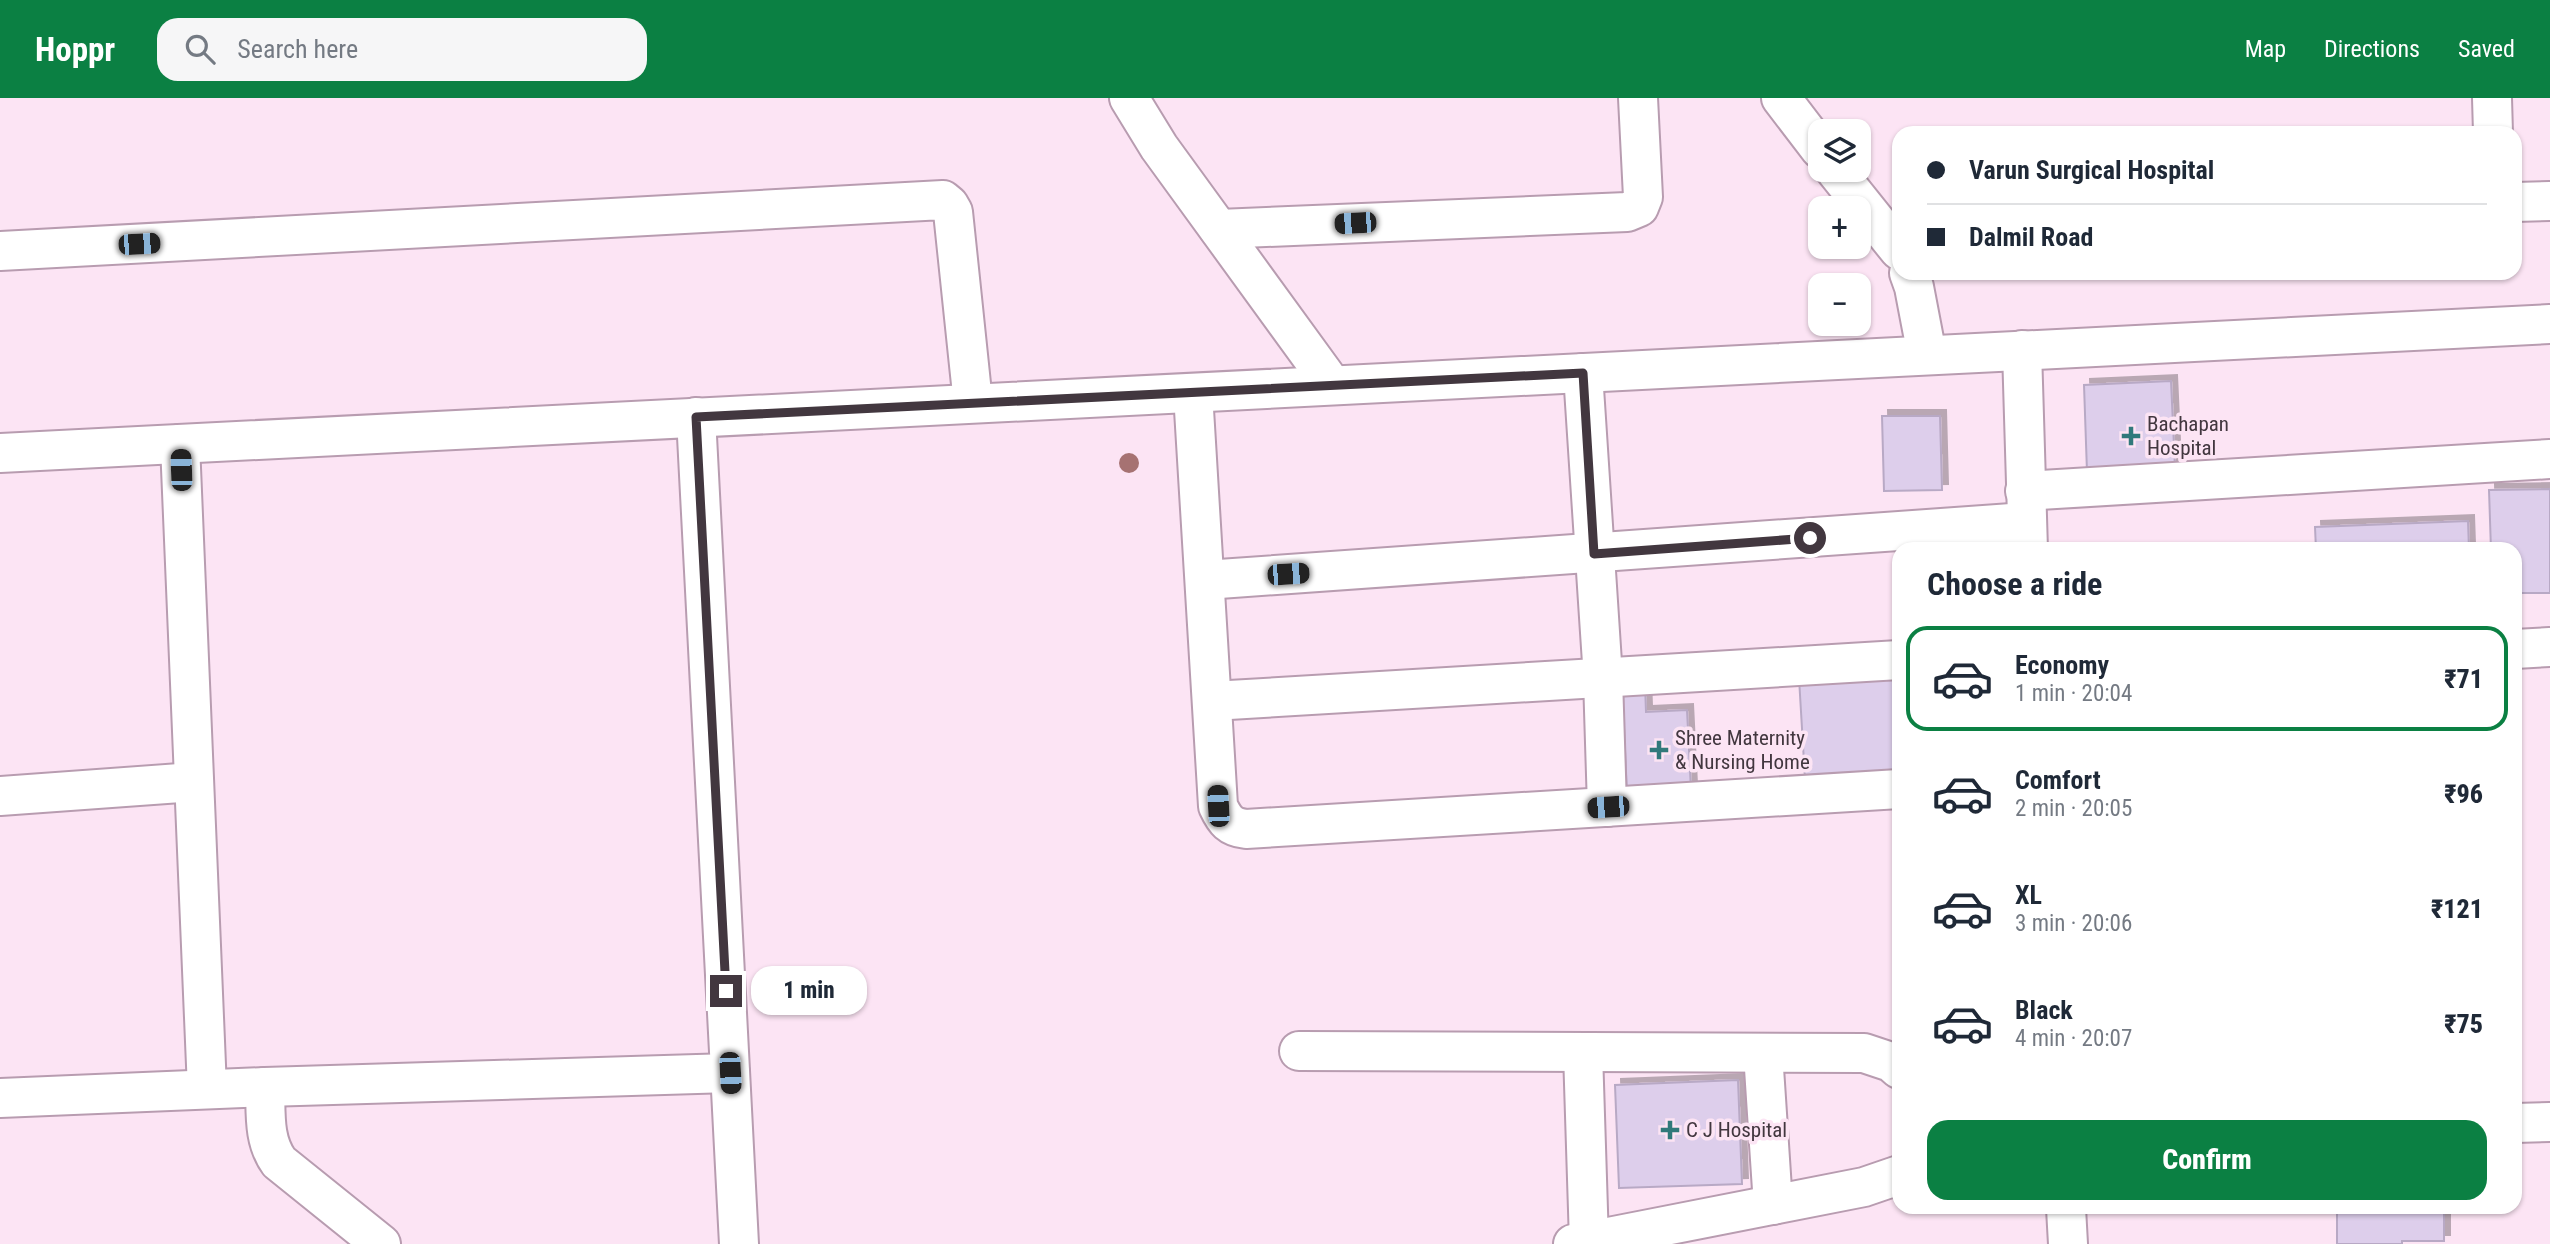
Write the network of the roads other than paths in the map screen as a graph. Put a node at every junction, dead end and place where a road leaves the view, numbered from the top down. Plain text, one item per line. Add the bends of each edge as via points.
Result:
1 (1129, 98) edge
2 (1637, 98) edge
3 (1781, 98) edge
4 (2492, 98) edge
5 (2493, 126) edge
6 (1808, 133) edge
7 (1846, 182) edge
8 (2550, 201) edge
9 (2522, 202) edge
10 (1219, 229) junction
11 (1892, 235) edge
12 (0, 251) edge
13 (1912, 280) edge
14 (2550, 324) edge
15 (2022, 350) junction
16 (1927, 355) junction
17 (1583, 373) junction
18 (1332, 385) junction
19 (1193, 393) junction
20 (973, 403) junction
21 (696, 417) junction
22 (180, 444) junction
23 (0, 453) edge
24 (2550, 459) edge
25 (2026, 521) edge
26 (1594, 554) junction
27 (1205, 580) junction
28 (2550, 647) edge
29 (2522, 649) edge
30 (1892, 660) edge
31 (1603, 678) junction
32 (1212, 701) junction
33 (194, 782) junction
34 (1892, 789) edge
35 (0, 796) edge
36 (1608, 807) junction
37 (1299, 1051) dead end
38 (1583, 1052) junction
39 (1763, 1053) junction
40 (1892, 1063) edge
41 (730, 1073) junction
42 (265, 1087) junction
43 (207, 1089) junction
44 (0, 1098) edge
45 (2550, 1122) edge
46 (2522, 1124) edge
47 (1892, 1177) edge
48 (1773, 1205) junction
49 (2066, 1214) edge
50 (1581, 1243) edge
51 (381, 1244) edge
52 (739, 1244) edge
53 (2068, 1244) edge

1 - 10 street
2 - 10 street via 1643,197 1639,207 1626,212
3 - 6 street
4 - 5 street
7 - 11 street
8 - 9 street
10 - 18 street
12 - 20 street via 943,200 953,212
13 - 16 street
14 - 15 street
15 - 16 street
15 - 25 street
16 - 17 street
17 - 18 street
17 - 26 street
18 - 19 street
19 - 20 street
19 - 27 street
20 - 21 street
21 - 22 street
21 - 41 street
22 - 23 street
22 - 33 street
24 - 25 street
25 - 26 street
26 - 27 street
26 - 31 street
27 - 32 street
28 - 29 street
30 - 31 street
31 - 32 street
31 - 36 street
32 - 36 street via 1218,806 1233,828
33 - 35 street
33 - 43 street
34 - 36 street
37 - 38 street
38 - 39 street
38 - 50 street
39 - 40 street via 1864,1053
39 - 48 street
41 - 42 street
41 - 52 street
42 - 43 street
42 - 51 street via 267,1135 278,1162
43 - 44 street
45 - 46 street
47 - 48 street
48 - 50 street
49 - 53 street

